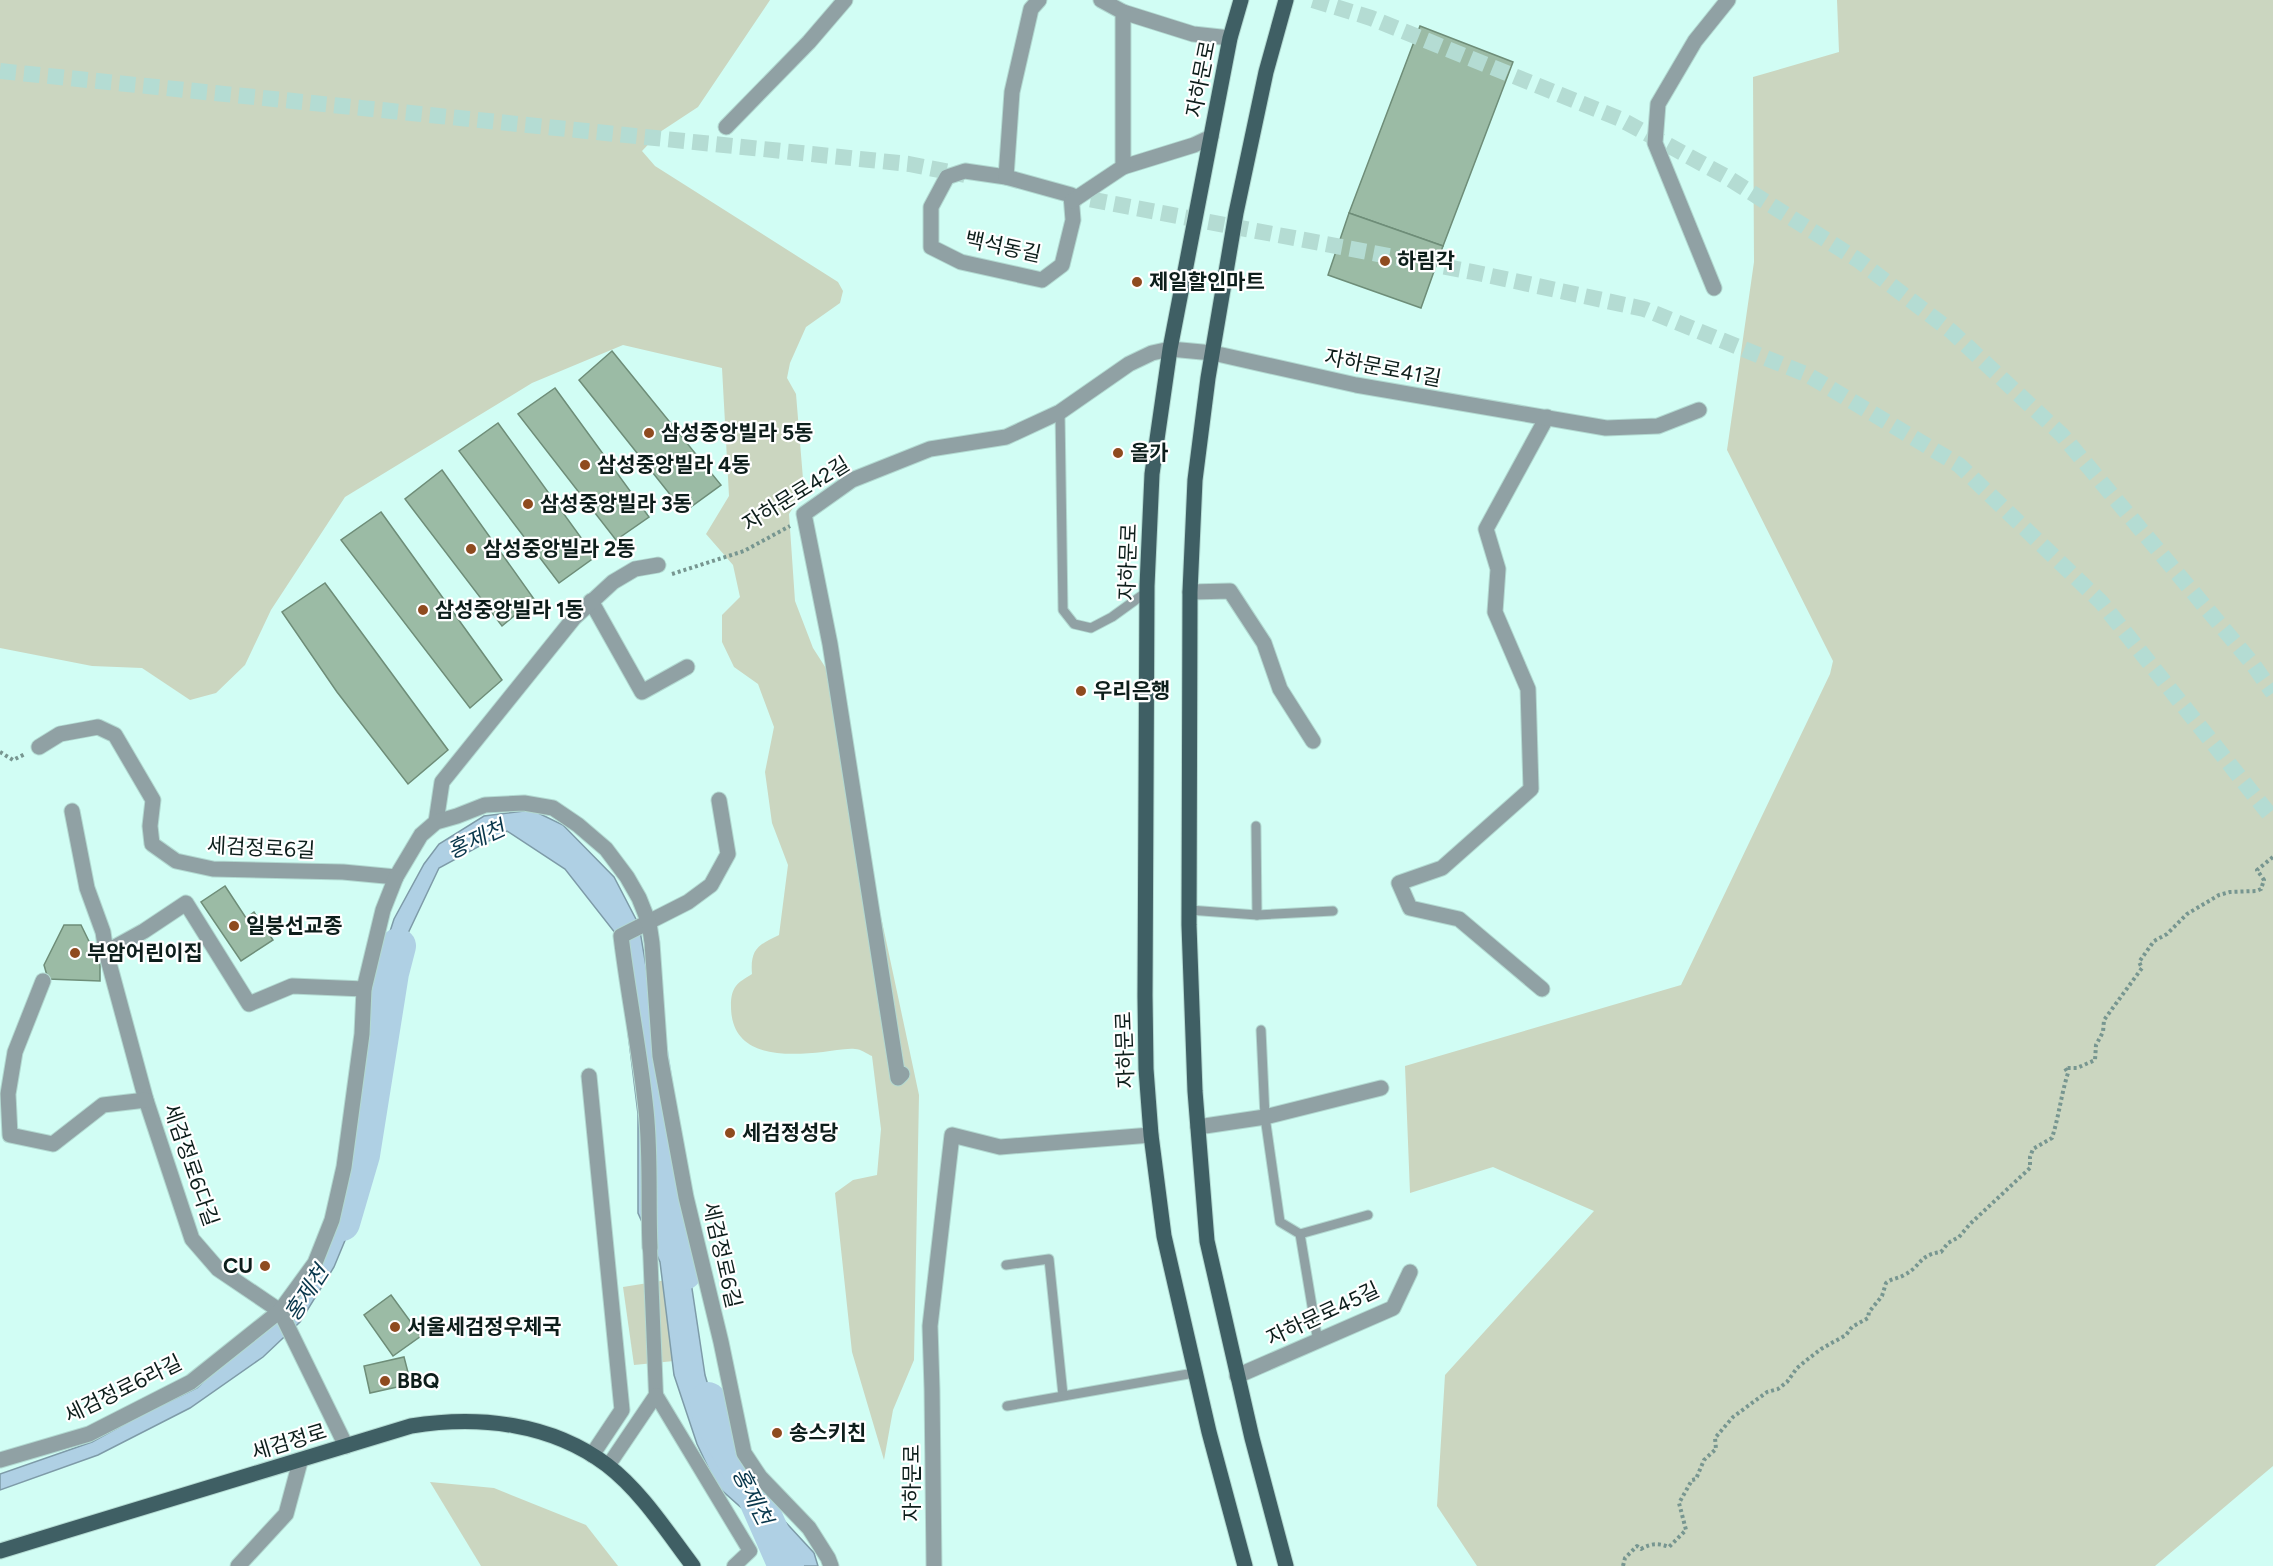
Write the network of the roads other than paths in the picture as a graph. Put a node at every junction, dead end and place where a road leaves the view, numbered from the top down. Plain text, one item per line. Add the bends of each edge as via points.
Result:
1 (844, 0) edge
2 (1039, 0) edge
3 (1101, 0) edge
4 (1241, 0) edge
5 (1287, 0) edge
6 (1728, 0) edge
7 (1123, 12) junction
8 (1230, 38) junction
9 (726, 127) dead end
10 (1211, 137) junction
11 (1123, 167) junction
12 (1006, 177) junction
13 (1072, 201) junction
14 (1714, 288) dead end
15 (1170, 350) junction
16 (1213, 353) junction
17 (1699, 410) dead end
18 (1060, 412) junction
19 (1546, 417) junction
20 (661, 569) road end
21 (1148, 591) junction
22 (1190, 592) junction
23 (591, 601) junction
24 (687, 667) dead end
25 (1314, 741) dead end
26 (39, 747) road end
27 (719, 800) dead end
28 (72, 811) dead end
29 (436, 822) junction
30 (1256, 826) dead end
31 (396, 877) junction
32 (1190, 910) junction
33 (1333, 911) dead end
34 (1257, 915) junction
35 (649, 923) junction
36 (106, 952) junction
37 (43, 981) dead end
38 (364, 989) junction
39 (1542, 989) dead end
40 (1262, 1030) dead end
41 (902, 1074) dead end
42 (589, 1076) dead end
43 (1381, 1088) dead end
44 (146, 1100) junction
45 (1265, 1117) junction
46 (1198, 1127) junction
47 (5, 1134) edge
48 (1151, 1135) junction
49 (1368, 1215) dead end
50 (1300, 1234) junction
51 (650, 1248) joint
52 (1006, 1264) dead end
53 (1410, 1272) dead end
54 (280, 1311) junction
55 (1318, 1342) junction
56 (1194, 1373) junction
57 (1237, 1377) junction
58 (656, 1395) junction
59 (1064, 1395) junction
60 (1007, 1406) dead end
61 (346, 1446) junction
62 (592, 1455) junction
63 (0, 1460) edge
64 (300, 1462) junction
65 (608, 1466) junction
66 (0, 1551) edge
67 (238, 1566) edge
68 (693, 1566) edge
69 (734, 1566) edge
70 (831, 1566) edge
71 (934, 1566) edge
72 (1245, 1566) edge
73 (1288, 1566) edge

1 - 9 street
2 - 12 street via 1031,9 1012,92
3 - 7 street
4 - 8 main road, 자하문로
5 - 16 main road via 1266,72
6 - 14 street via 1695,40 1659,104 1655,143
7 - 8 street via 1193,34
7 - 11 street
8 - 10 main road, 자하문로
10 - 11 street
10 - 15 main road, 자하문로
11 - 13 street
12 - 13 street, 백석동길 via 1071,195
12 - 13 street, 백석동길 via 965,171 947,177 932,207 931,247 961,262 1042,280 1062,265 1073,220
15 - 16 street, 자하문로41길
15 - 18 street, 자하문로42길 via 1129,364
15 - 21 main road, 자하문로 via 1152,474
16 - 19 street, 자하문로41길 via 1356,385
16 - 22 main road via 1195,480
17 - 19 street, 자하문로41길 via 1658,426 1606,428
18 - 21 lane via 1063,610 1074,624 1091,628
18 - 41 street, 자하문로42길 via 1005,437 930,449 852,480 804,514 832,656 898,1078
19 - 39 street via 1486,529 1498,569 1495,612 1528,689 1531,789 1442,868 1399,883 1410,908 1459,919
20 - 23 street via 635,569
21 - 48 main road, 자하문로 via 1145,996
22 - 25 street via 1230,591 1264,643 1280,689
22 - 32 main road
23 - 24 street via 642,692
23 - 29 street via 442,782
26 - 31 street, 세검정로6길 via 60,734 98,727 116,735 153,800 152,844 176,861 213,869
27 - 35 street via 728,854 711,885
28 - 36 street, 세검정로6다길 via 87,888
29 - 31 street, 세검정로6길 via 421,835
29 - 35 street, 세검정로6길 via 485,805 524,803 553,808 606,849 633,887
30 - 34 lane
31 - 38 street, 세검정로6길 via 383,910
32 - 34 lane
32 - 46 main road
33 - 34 lane
35 - 51 street via 621,936 647,1111
35 - 70 street, 세검정로6길 via 660,1056 686,1197 744,1453 759,1478 809,1528
36 - 38 street via 186,903 249,1004 292,986
36 - 44 street, 세검정로6다길
37 - 47 street, 세검정로6다길 via 15,1052
38 - 54 street, 세검정로6길 via 362,1034 344,1167 332,1220 315,1263
40 - 45 lane
42 - 62 street via 622,1410
43 - 45 street
44 - 47 street, 세검정로6다길 via 103,1106 53,1144
44 - 54 street, 세검정로6다길 via 192,1239 218,1269
45 - 46 street
45 - 50 lane via 1280,1222
46 - 57 main road via 1206,1241
48 - 56 main road, 자하문로 via 1164,1236
48 - 71 street, 자하문로 via 1000,1147 952,1134 930,1326
49 - 50 lane
50 - 55 lane
51 - 58 street
52 - 59 lane via 1048,1260
53 - 55 street, 자하문로45길 via 1393,1308
54 - 61 street
54 - 63 street, 세검정로6라길 via 191,1382 89,1434
55 - 57 street, 자하문로45길
56 - 59 lane
56 - 72 main road, 자하문로
57 - 73 main road
58 - 65 street
58 - 69 street via 750,1551
59 - 60 lane
61 - 62 main road, 세검정로 via 411,1426 471,1421 522,1427 558,1438
61 - 64 main road, 세검정로
62 - 65 main road, 세검정로
64 - 66 main road, 세검정로
64 - 67 street via 286,1514
65 - 68 main road, 세검정로 via 642,1499

